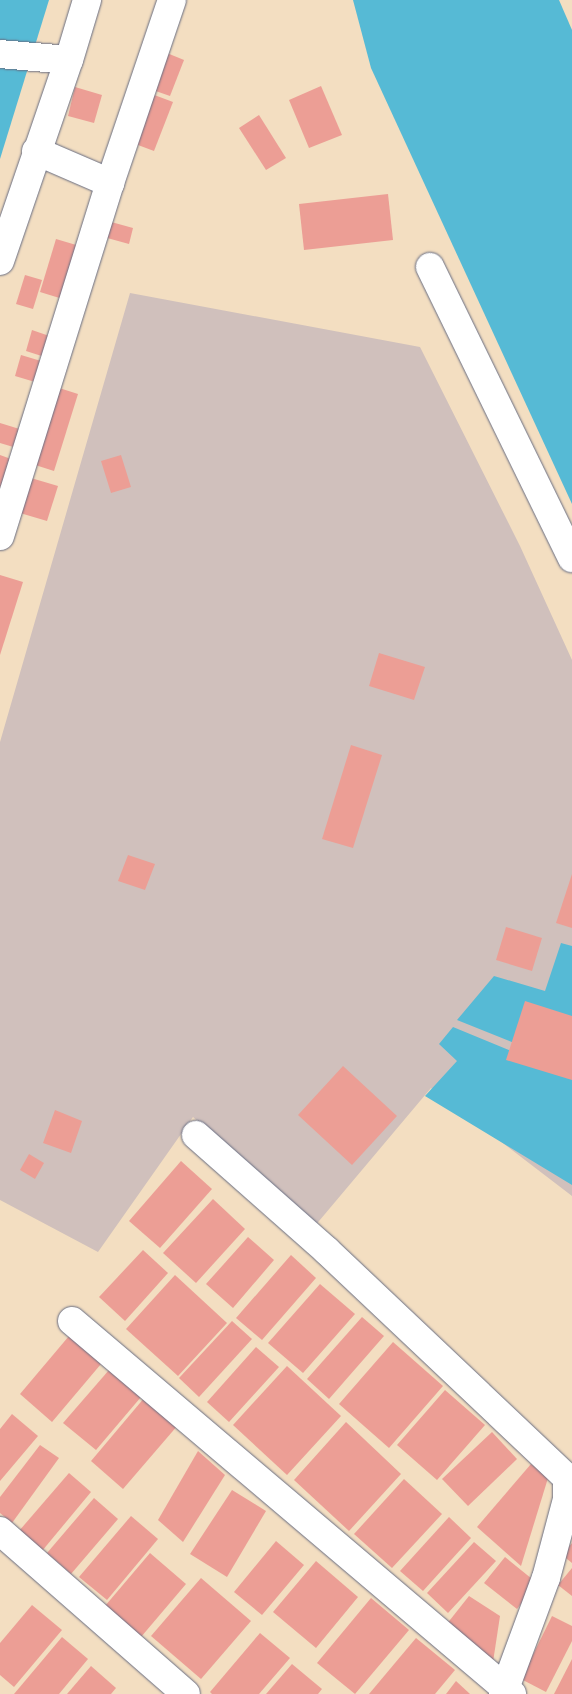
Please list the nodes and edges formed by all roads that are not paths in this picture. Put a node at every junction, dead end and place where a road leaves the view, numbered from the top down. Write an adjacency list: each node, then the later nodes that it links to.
1 (86, 0): 4 (street)
2 (172, 0): 6 (street)
3 (0, 54): 4 (street)
4 (59, 61): 5 (street)
5 (36, 151): 6 (street); 7 (street)
6 (110, 183): 9 (street)
7 (0, 261)
8 (430, 266): 10 (street)
9 (0, 536)
10 (572, 558)
11 (196, 1134): 13 (street)
12 (72, 1321): 15 (street)
13 (570, 1479): 15 (street)
14 (0, 1530): 16 (street)
15 (507, 1692)
16 (186, 1694)

